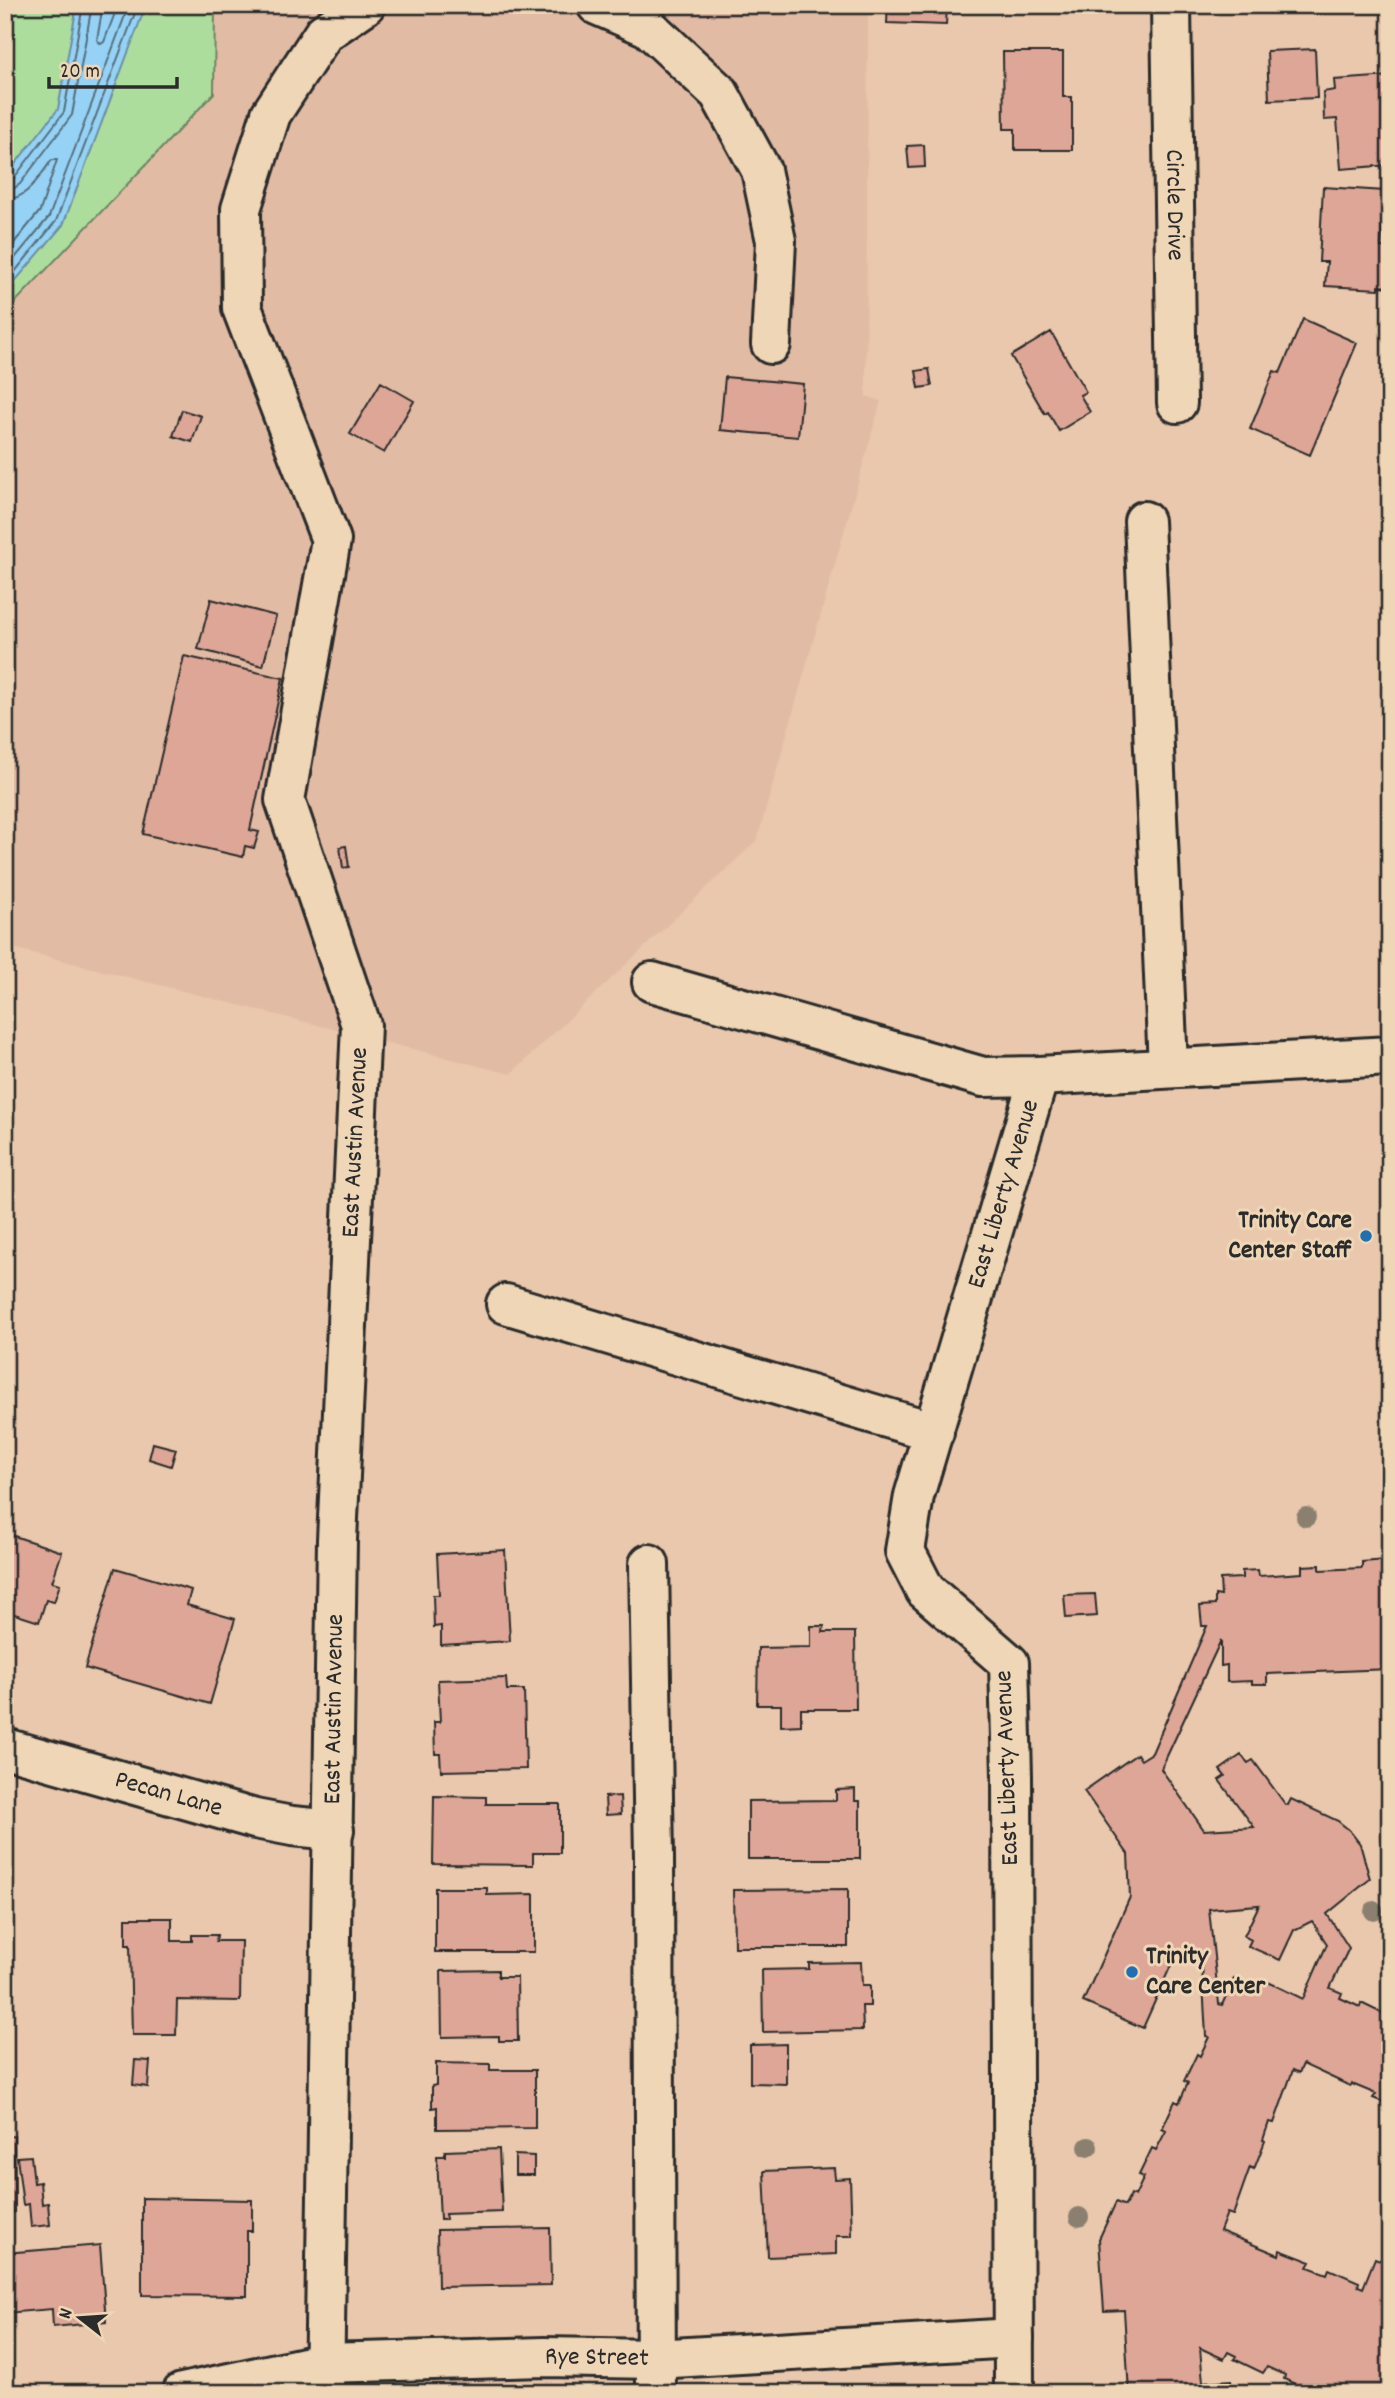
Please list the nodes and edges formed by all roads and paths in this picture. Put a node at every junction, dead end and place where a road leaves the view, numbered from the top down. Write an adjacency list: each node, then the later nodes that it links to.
1 (365, 5): 15 (street, East Austin Avenue)
2 (597, 5): 4 (street)
3 (1171, 5): 5 (street, Circle Drive)
4 (771, 344)
5 (1177, 404)
6 (1144, 521): 9 (street)
7 (652, 982): 10 (street)
8 (1390, 1056): 9 (street)
9 (1168, 1067): 10 (street)
10 (1039, 1076): 12 (street, East Liberty Avenue)
11 (506, 1304): 12 (street)
12 (933, 1432): 16 (street, East Liberty Avenue)
13 (649, 1564): 17 (street)
14 (5, 1748): 15 (street, Pecan Lane)
15 (334, 1830): 18 (street, East Austin Avenue)
16 (1014, 2338): 17 (street, Rye Street); 20 (street, East Liberty Avenue)
17 (655, 2376): 18 (street, Rye Street)
18 (323, 2378): 19 (street, Rye Street)
19 (183, 2393)
20 (1014, 2393)

